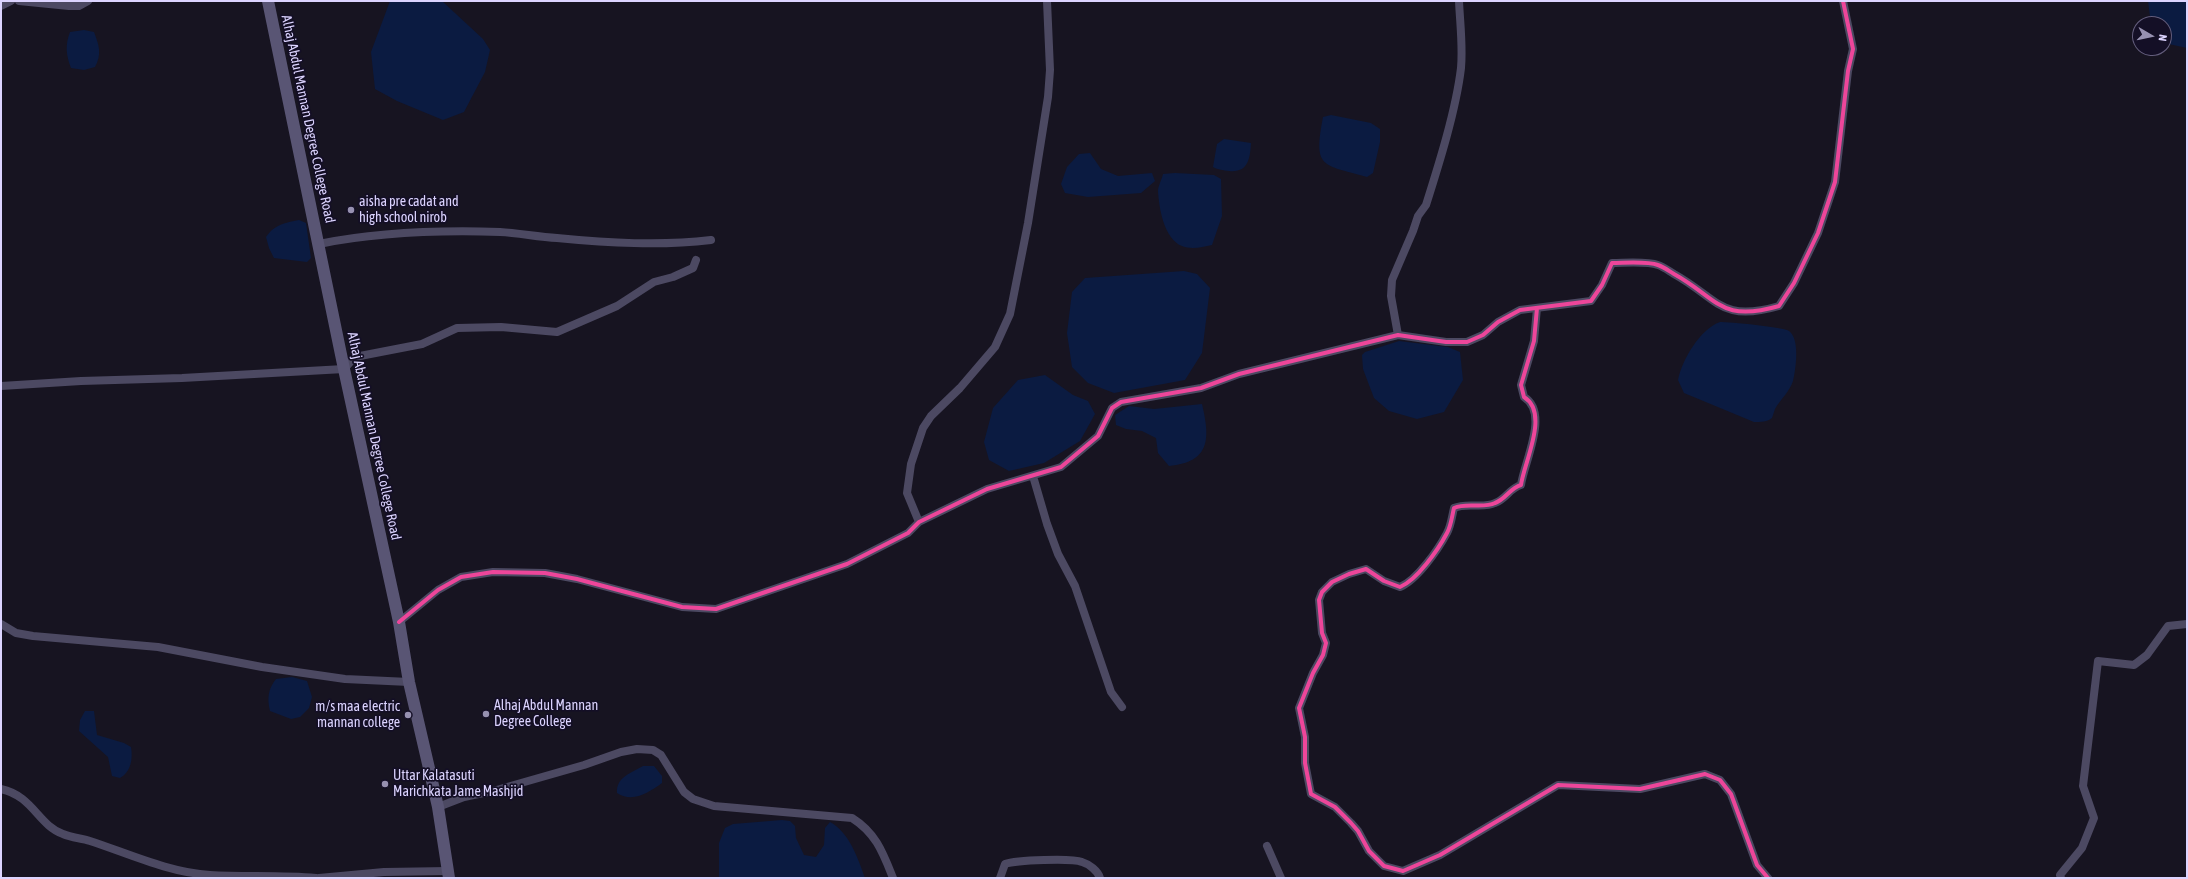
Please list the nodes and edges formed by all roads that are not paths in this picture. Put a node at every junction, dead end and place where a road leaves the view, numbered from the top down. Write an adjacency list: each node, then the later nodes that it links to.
1 (11, 1): 8 (street)
2 (19, 1): 3 (street)
3 (88, 1)
4 (268, 1): 10 (street, Alhaj Abdul Mannan Degree College Road)
5 (1047, 1): 17 (street)
6 (1460, 1): 13 (street)
7 (1843, 1): 12 (street)
8 (1, 6)
9 (711, 240): 10 (street)
10 (319, 244): 14 (street, Alhaj Abdul Mannan Degree College Road)
11 (696, 260): 14 (street)
12 (1537, 308): 13 (street); 34 (street)
13 (1398, 335): 16 (street)
14 (344, 368): 15 (street); 18 (street, Alhaj Abdul Mannan Degree College Road)
15 (1, 386)
16 (1033, 476): 17 (street); 22 (street)
17 (919, 522): 18 (street)
18 (399, 622): 21 (street, Alhaj Abdul Mannan Degree College Road)
19 (1, 624): 21 (street)
20 (2187, 624): 35 (street)
21 (409, 682): 24 (street, Alhaj Abdul Mannan Degree College Road)
22 (1122, 707)
23 (1, 789): 27 (street)
24 (438, 808): 26 (street, Alhaj Abdul Mannan Degree College Road); 30 (street)
25 (1267, 846): 33 (street)
26 (449, 875): 29 (street)
27 (208, 877): 28 (street)
28 (316, 878)
29 (319, 878)
30 (893, 878)
31 (1000, 878): 32 (street)
32 (1100, 878)
33 (1281, 878)
34 (1768, 878)
35 (2061, 878)

